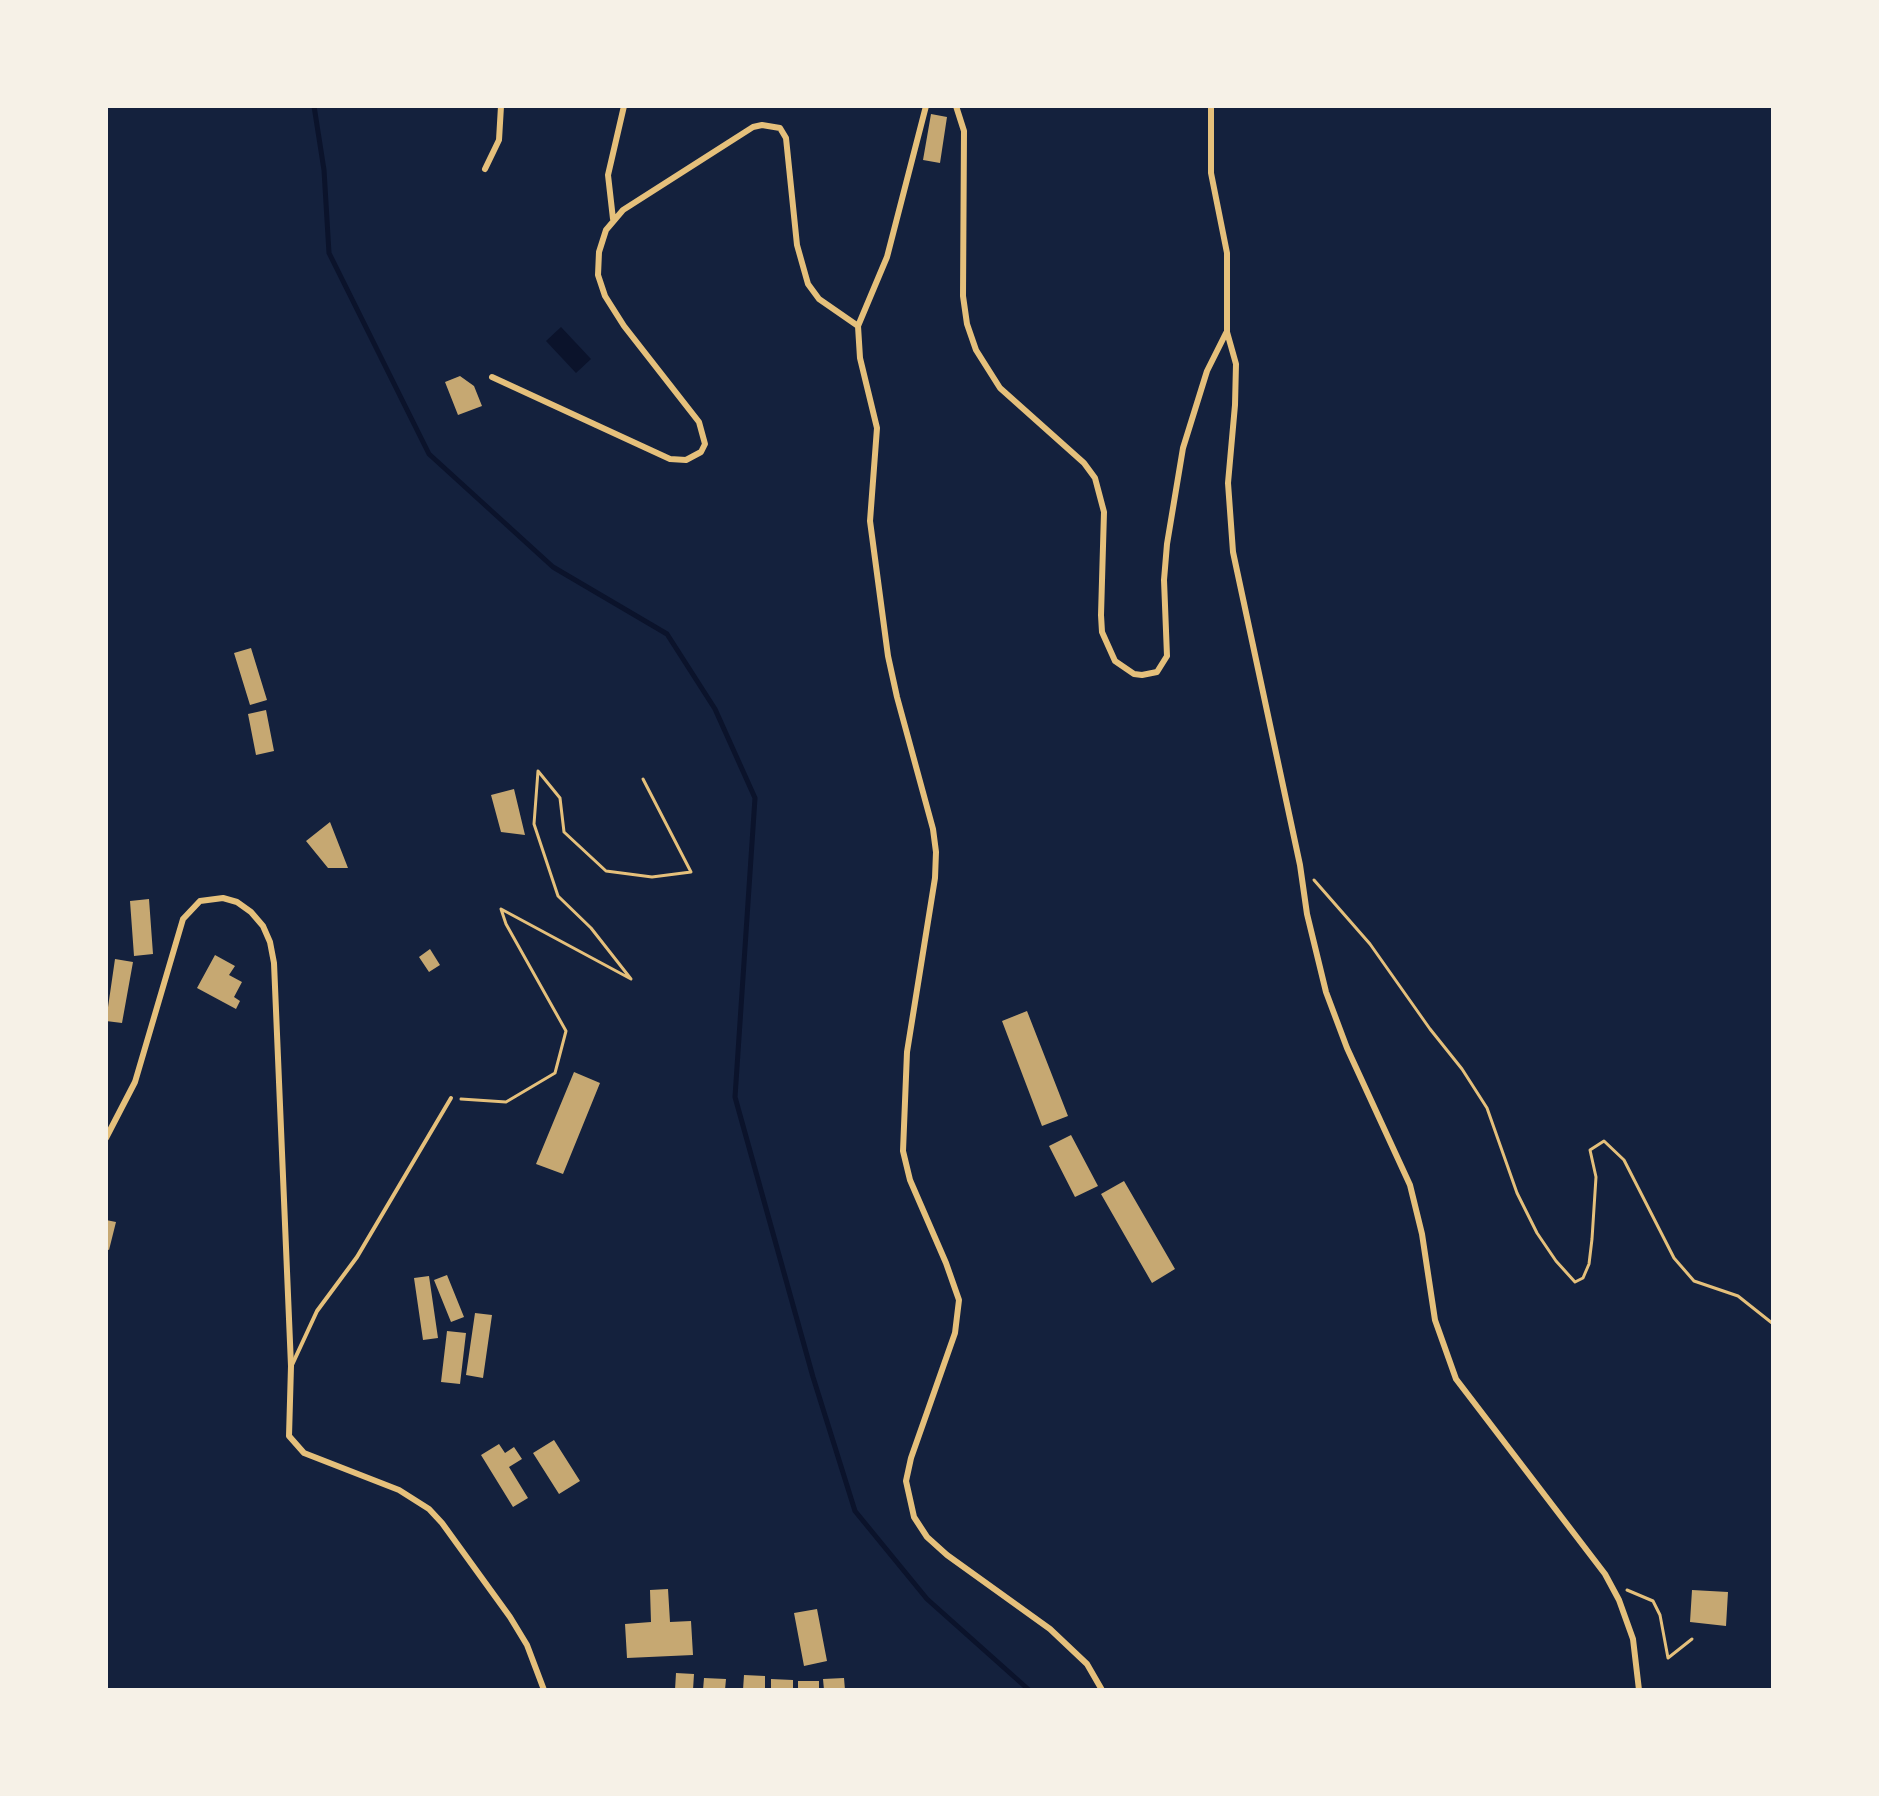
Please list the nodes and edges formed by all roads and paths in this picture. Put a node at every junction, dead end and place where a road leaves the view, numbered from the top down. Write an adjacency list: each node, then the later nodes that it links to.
1 (501, 106): 6 (street)
2 (624, 106): 7 (street)
3 (926, 106): 8 (street)
4 (956, 106): 9 (street)
5 (1211, 106): 9 (street)
6 (485, 169)
7 (613, 219): 8 (street); 10 (street)
8 (858, 326): 20 (street)
9 (1227, 332): 12 (street)
10 (492, 377)
11 (643, 780): 13 (path)
12 (1300, 866): 15 (path); 17 (street)
13 (451, 1098): 16 (lane)
14 (106, 1138): 16 (street)
15 (1773, 1323)
16 (291, 1366): 19 (street)
17 (1613, 1589): 18 (path); 21 (street)
18 (1692, 1639)
19 (544, 1689)
20 (1101, 1689)
21 (1639, 1689)

